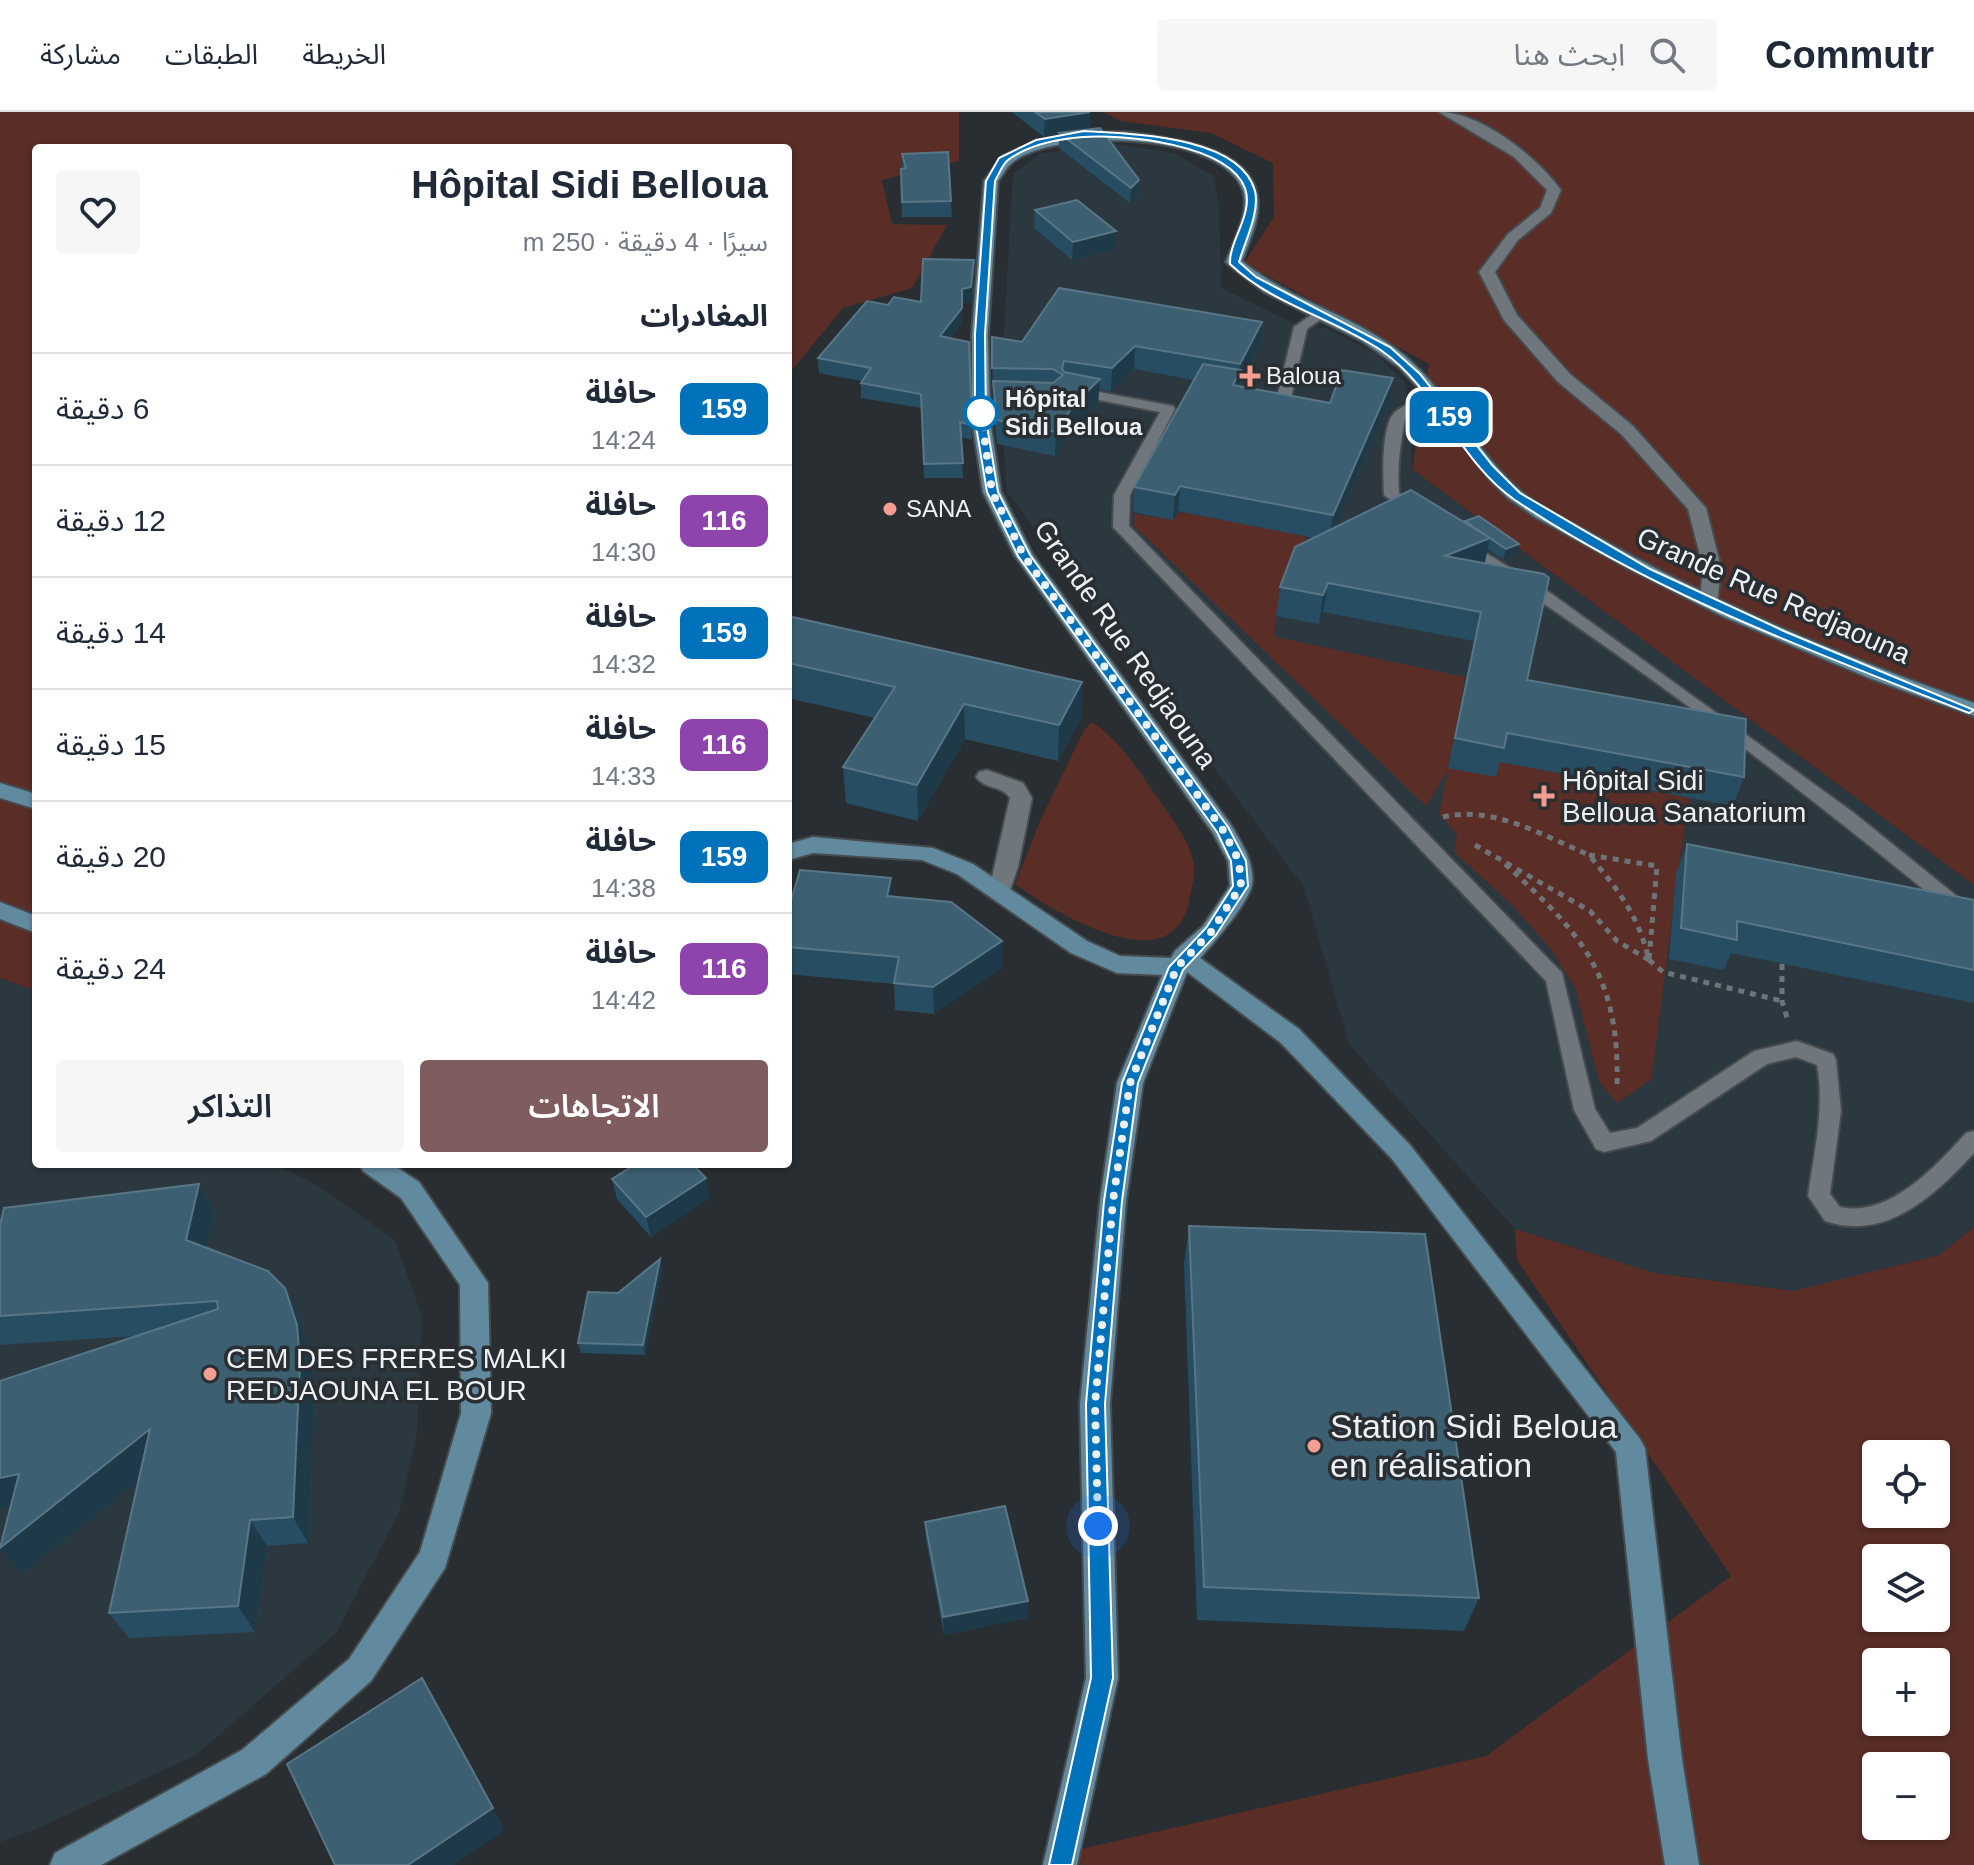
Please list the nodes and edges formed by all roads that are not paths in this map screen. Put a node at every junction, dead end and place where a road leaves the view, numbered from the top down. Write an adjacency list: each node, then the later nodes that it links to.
1 (1446, 112): 8 (street)
2 (1319, 316): 4 (street, Grande Rue Redjaouna); 5 (lane); 18 (street, Grande Rue Redjaouna)
3 (1069, 390): 19 (lane)
4 (1438, 402): 6 (lane); 8 (street, Grande Rue Redjaouna)
5 (1282, 406)
6 (1426, 519)
7 (1452, 536): 16 (lane)
8 (1710, 602): 9 (street, Grande Rue Redjaouna)
9 (1974, 710)
10 (987, 777): 14 (street)
11 (0, 790): 12 (street)
12 (32, 801)
13 (792, 851): 14 (street)
14 (1000, 890): 18 (street)
15 (0, 910): 17 (street)
16 (1974, 920)
17 (32, 923)
18 (1180, 962): 22 (street, Grande Rue Redjaouna); 23 (street)
19 (1974, 1139)
20 (378, 1168): 21 (street)
21 (67, 1865)
22 (1060, 1865)
23 (1682, 1865)

